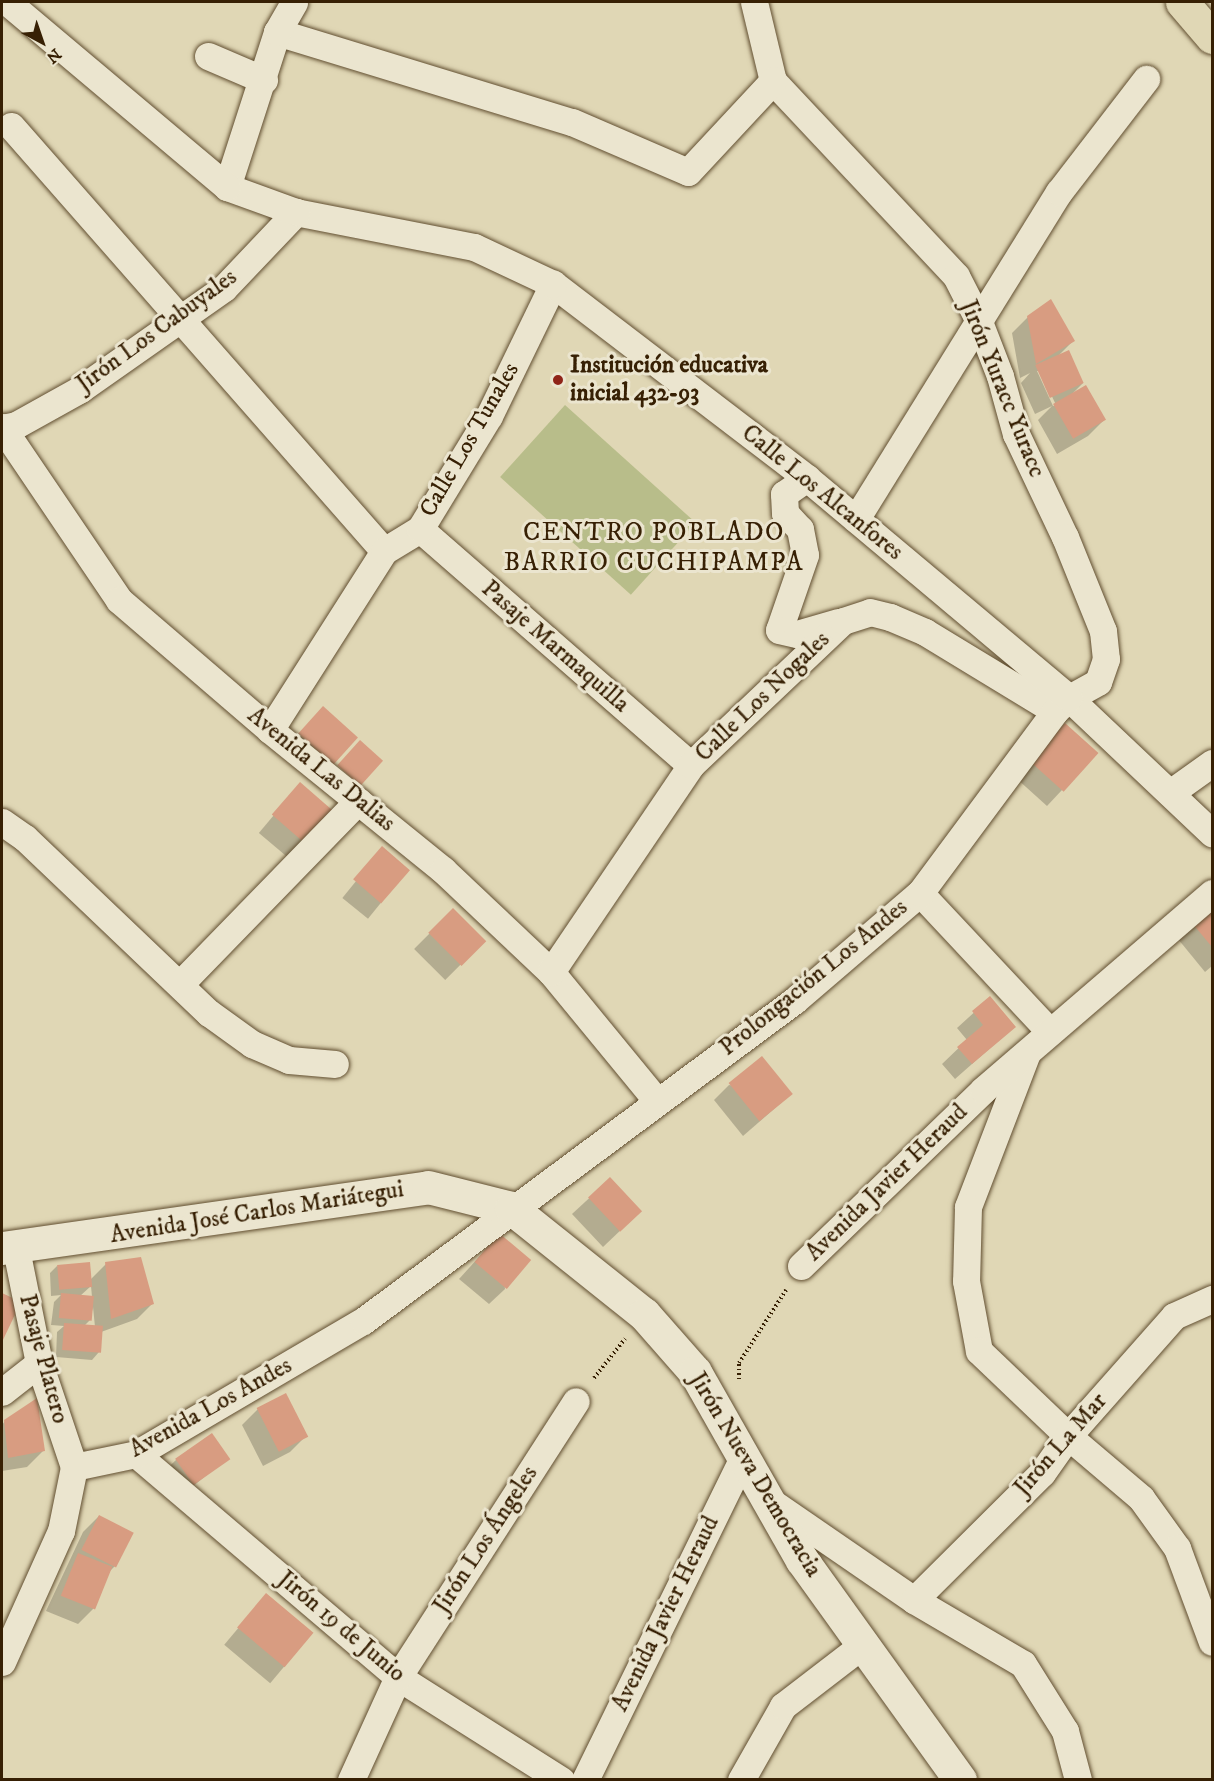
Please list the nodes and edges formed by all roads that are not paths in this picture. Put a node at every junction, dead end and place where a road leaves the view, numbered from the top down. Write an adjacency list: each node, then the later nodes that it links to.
1 (7, 2): 12 (street)
2 (294, 2): 5 (street)
3 (754, 2): 10 (street, Jirón Yuracc Yuracc)
4 (1182, 2): 6 (highway)
5 (277, 32): 8 (street); 10 (street)
6 (1212, 37)
7 (207, 56): 8 (street)
8 (264, 80): 12 (street)
9 (1146, 80): 16 (street)
10 (773, 81): 16 (street, Jirón Yuracc Yuracc)
11 (11, 126): 15 (street)
12 (227, 187): 13 (street, Calle Los Alcanfores)
13 (296, 212): 14 (street, Calle Los Alcanfores); 15 (street, Jirón Los Cabuyales)
14 (553, 284): 18 (street, Calle Los Alcanfores); 20 (street, Calle Los Tunales)
15 (182, 317): 17 (street, Jirón Los Cabuyales); 21 (street)
16 (978, 319): 19 (street); 23 (street, Jirón Yuracc Yuracc)
17 (2, 427): 24 (street, Avenida Las Dalias)
18 (807, 478): 19 (street, Calle Los Alcanfores); 22 (street)
19 (856, 519): 23 (street, Calle Los Alcanfores)
20 (420, 529): 21 (street, Calle Los Tunales); 26 (street, Pasaje Marmaquilla)
21 (384, 551): 24 (street, Calle Los Tunales)
22 (843, 621): 23 (street, Calle Los Nogales); 26 (street, Calle Los Nogales)
23 (1062, 704): 27 (street); 31 (street, Prolongación Los Andes)
24 (270, 730): 28 (street, Avenida Las Dalias)
25 (1212, 763): 27 (street)
26 (691, 765): 33 (street, Calle Los Nogales)
27 (1170, 793): 30 (street)
28 (358, 801): 33 (street, Avenida Las Dalias); 34 (street)
29 (2, 822): 34 (street)
30 (1212, 833)
31 (920, 893): 35 (street); 38 (street, Prolongación Los Andes)
32 (1212, 893): 35 (street, Avenida Javier Heraud)
33 (551, 972): 38 (street, Avenida Las Dalias)
34 (181, 983): 37 (street)
35 (1050, 1032): 36 (street, Avenida Javier Heraud)
36 (1027, 1053): 41 (street, Avenida Javier Heraud); 46 (street)
37 (335, 1064)
38 (656, 1100): 39 (street, Prolongación Los Andes)
39 (511, 1209): 40 (street, Avenida José Carlos Mariátegui); 47 (street, Avenida Los Andes); 48 (street, Jirón Nueva Democracia)
40 (9, 1249): 43 (street, Pasaje Platero)
41 (801, 1266)
42 (1212, 1299): 46 (street, Jirón La Mar)
43 (39, 1363): 44 (street); 49 (street, Pasaje Platero)
44 (2, 1392)
45 (576, 1401): 55 (street, Jirón Los Ángeles)
46 (1068, 1437): 51 (street, Jirón La Mar); 52 (street)
47 (136, 1454): 49 (street, Avenida Los Andes); 55 (street, Jirón 19 de Junio)
48 (742, 1460): 50 (street, Jirón Nueva Democracia); 58 (street, Avenida Javier Heraud)
49 (74, 1467): 54 (street)
50 (764, 1498): 51 (street); 53 (street, Jirón Nueva Democracia)
51 (914, 1599): 61 (street)
52 (1212, 1642)
53 (865, 1644): 59 (street); 60 (street, Jirón Nueva Democracia)
54 (2, 1662)
55 (398, 1677): 56 (street, Jirón Los Ángeles); 57 (street, Jirón 19 de Junio)
56 (351, 1779)
57 (561, 1779)
58 (585, 1779)
59 (741, 1779)
60 (960, 1779)
61 (1078, 1779)

